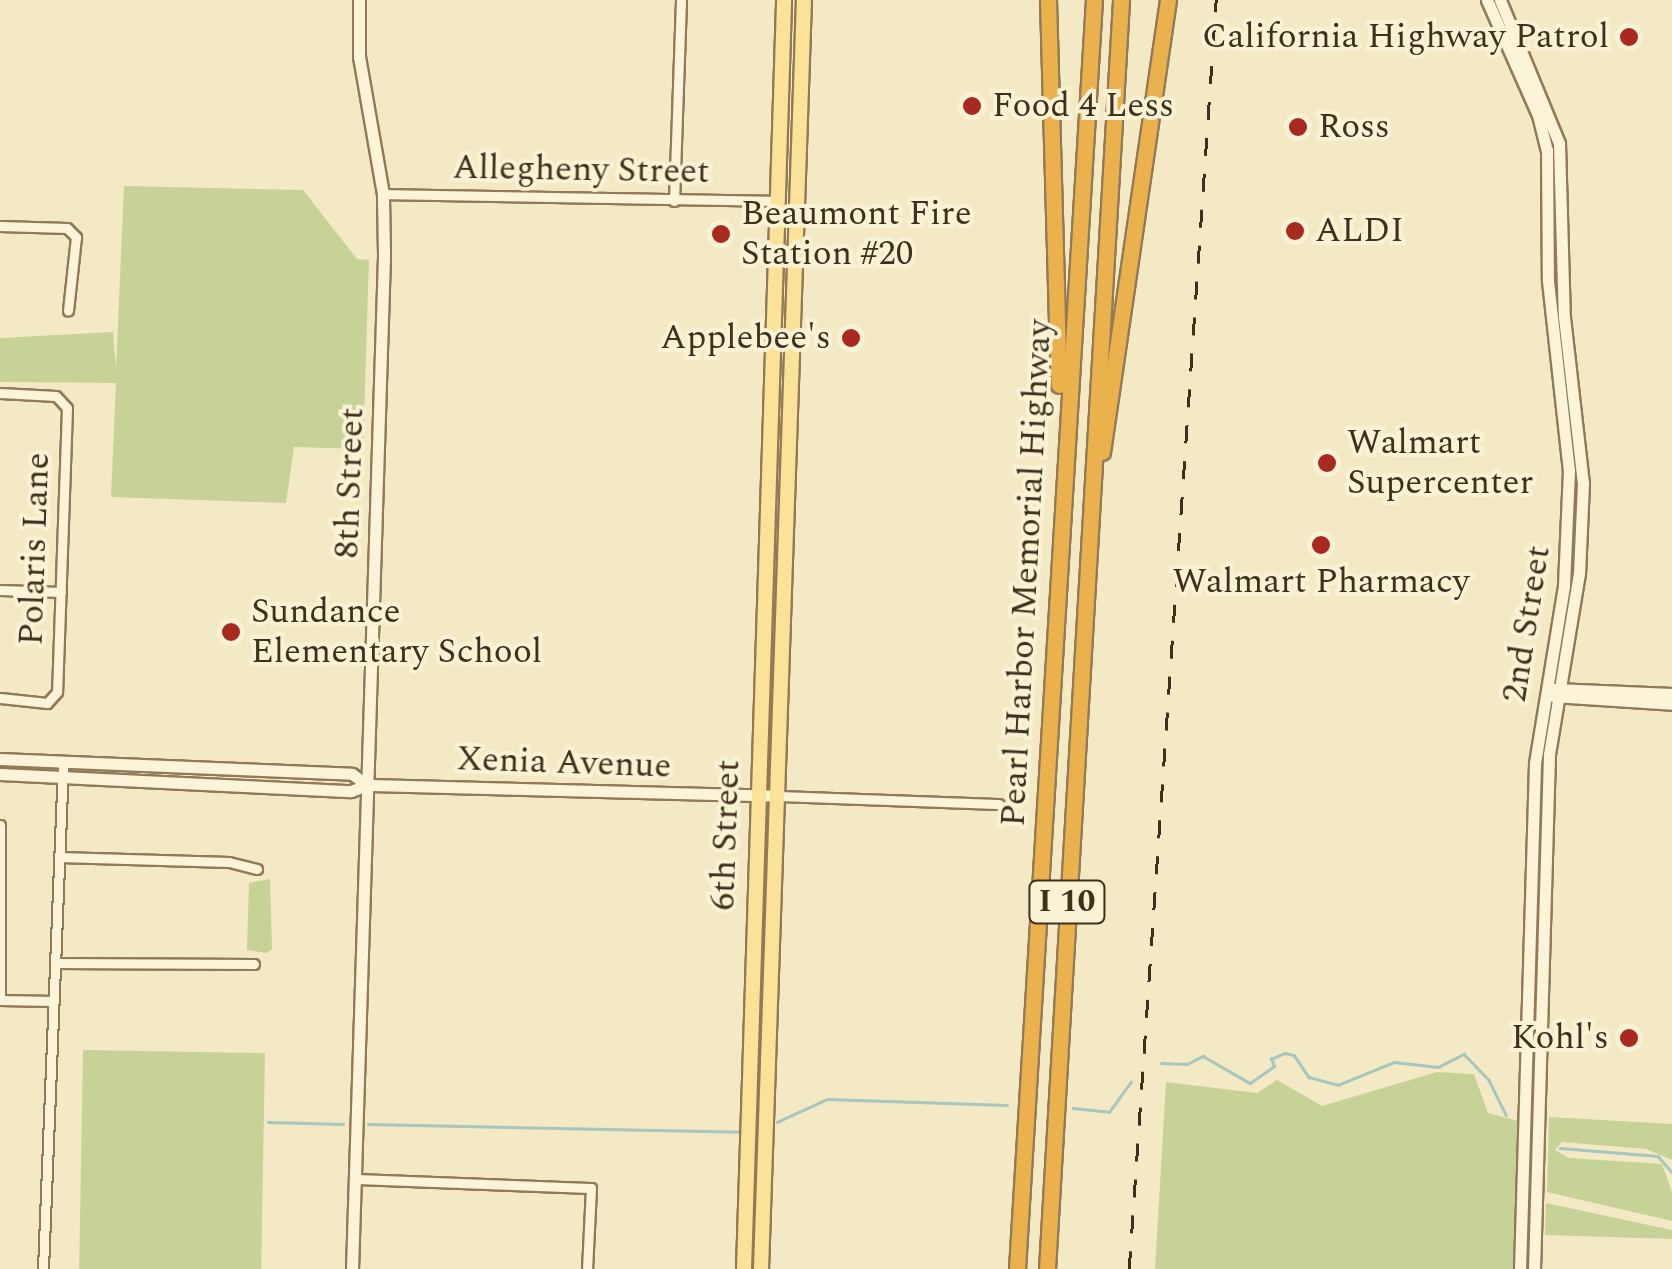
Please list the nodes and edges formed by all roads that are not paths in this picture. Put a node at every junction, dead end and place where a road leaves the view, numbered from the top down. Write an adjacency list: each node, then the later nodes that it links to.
1 (358, 0): 13 (street, 8th Street)
2 (682, 0): 14 (street)
3 (784, 0): 11 (main road)
4 (804, 0): 12 (main road, 6th Street)
5 (1048, 0): 25 (highway)
6 (1094, 0): 25 (highway, Pearl Harbor Memorial Highway / I 10)
7 (1121, 0): 24 (highway, Pearl Harbor Memorial Highway / I 10)
8 (1168, 0): 24 (highway)
9 (1487, 0): 16 (street, 2nd Street)
10 (1500, 0): 18 (street, 2nd Street)
11 (783, 36): 12 (main road); 15 (main road, 6th Street)
12 (801, 88): 38 (main road, 6th Street)
13 (384, 194): 14 (street, Allegheny Street); 36 (street, 8th Street)
14 (674, 200): 15 (street, Allegheny Street)
15 (778, 201): 37 (main road, 6th Street)
16 (1548, 218): 18 (street); 20 (street, 2nd Street)
17 (0, 226): 19 (street)
18 (1561, 282): 22 (street, 2nd Street)
19 (68, 312)
20 (1553, 337): 22 (street); 23 (street, 2nd Street)
21 (0, 393): 28 (street, Polaris Lane)
22 (1578, 408): 26 (street, 2nd Street)
23 (1570, 470): 26 (street); 29 (street, 2nd Street)
24 (1088, 535): 58 (highway, Pearl Harbor Memorial Highway / I 10)
25 (1058, 539): 57 (highway, Pearl Harbor Memorial Highway / I 10)
26 (1582, 546): 29 (street, 2nd Street)
27 (0, 590): 28 (street)
28 (62, 592): 31 (street, Polaris Lane)
29 (1553, 692): 30 (street); 32 (street); 51 (street, 2nd Street); 59 (street, 2nd Street)
30 (1672, 694)
31 (0, 698)
32 (1672, 704)
33 (0, 760): 34 (street, Xenia Avenue)
34 (62, 772): 35 (street, Xenia Avenue); 36 (street, Xenia Avenue); 41 (street)
35 (0, 774)
36 (367, 786): 37 (street, Xenia Avenue); 48 (street, 8th Street)
37 (757, 796): 38 (street, Xenia Avenue); 49 (main road, 6th Street)
38 (777, 796): 39 (street, Xenia Avenue); 50 (main road, 6th Street)
39 (999, 804)
40 (0, 825): 43 (street)
41 (59, 856): 42 (street); 44 (street)
42 (258, 869)
43 (2, 909): 46 (street)
44 (55, 962): 45 (street); 47 (street)
45 (254, 964)
46 (0, 998): 47 (street)
47 (53, 1000): 52 (street)
48 (355, 1180): 53 (street, 8th Street); 54 (street)
49 (746, 1194): 50 (main road); 55 (main road, 6th Street)
50 (763, 1195): 56 (main road, 6th Street)
51 (1534, 1263)
52 (44, 1269)
53 (352, 1269)
54 (587, 1269)
55 (744, 1269)
56 (761, 1269)
57 (1017, 1269)
58 (1046, 1269)
59 (1520, 1269)

